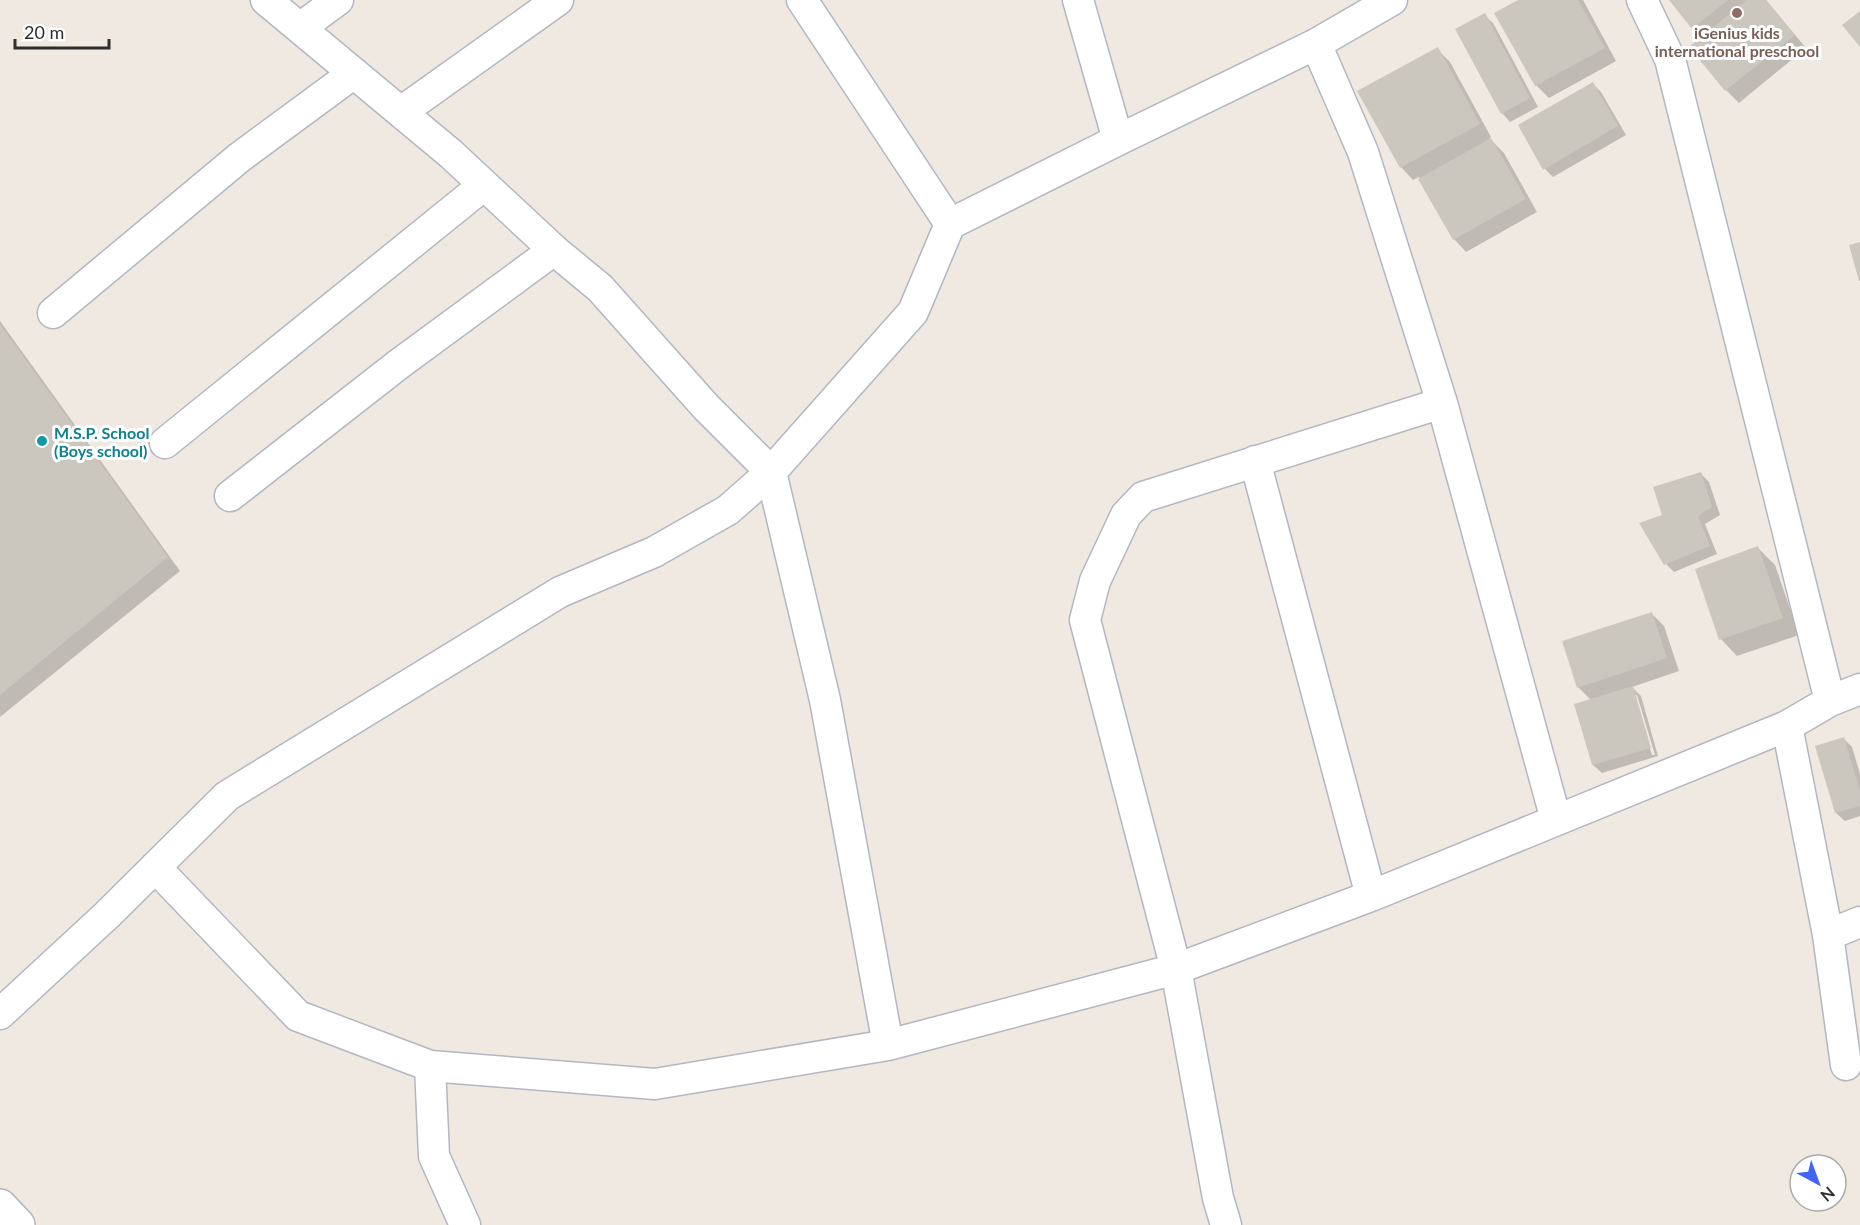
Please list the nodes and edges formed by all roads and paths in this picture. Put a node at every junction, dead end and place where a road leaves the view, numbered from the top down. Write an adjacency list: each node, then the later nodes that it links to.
1 (266, 0): 8 (street)
2 (338, 0): 8 (street)
3 (558, 0): 11 (street)
4 (802, 0): 14 (street)
5 (1078, 0): 12 (street)
6 (1392, 0): 9 (street)
7 (1642, 0): 23 (street)
8 (300, 28): 10 (street)
9 (1316, 44): 12 (street); 17 (street)
10 (354, 73): 11 (street); 16 (street)
11 (401, 112): 13 (street)
12 (1118, 140): 14 (street)
13 (484, 185): 15 (street); 18 (street)
14 (950, 224): 20 (street)
15 (554, 250): 20 (street); 21 (street)
16 (53, 313)
17 (1442, 403): 19 (street); 25 (street)
18 (165, 444)
19 (1255, 460): 27 (street); 30 (street)
20 (771, 472): 26 (street); 32 (street)
21 (230, 496)
22 (1860, 689): 23 (street)
23 (1830, 701): 24 (street)
24 (1787, 726): 25 (street); 29 (street)
25 (1556, 820): 27 (street)
26 (155, 867): 31 (street); 34 (street)
27 (1371, 896): 30 (street)
28 (1860, 922): 29 (street)
29 (1828, 935): 33 (street)
30 (1176, 969): 32 (street); 38 (street)
31 (0, 1014)
32 (888, 1045): 34 (street)
33 (1846, 1065)
34 (430, 1066): 37 (street)
35 (0, 1206): 36 (street)
36 (18, 1225)
37 (465, 1225)
38 (1226, 1225)

